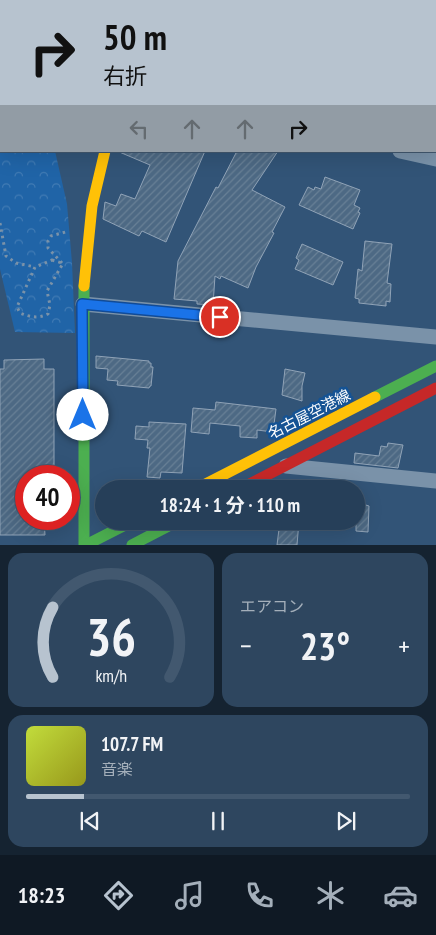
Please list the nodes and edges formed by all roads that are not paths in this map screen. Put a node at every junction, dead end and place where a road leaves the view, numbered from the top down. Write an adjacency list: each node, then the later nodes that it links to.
1 (105, 152): 4 (main road)
2 (404, 152): 3 (street)
3 (436, 159)
4 (82, 304): 5 (street); 14 (main road)
5 (436, 338)
6 (436, 366): 9 (main road, 名古屋空港線)
7 (436, 388): 8 (main road)
8 (285, 466): 10 (main road); 11 (street)
9 (214, 480)
10 (258, 480)
11 (436, 481)
12 (115, 530): 14 (main road)
13 (161, 530): 15 (main road)
14 (85, 545)
15 (132, 545)

